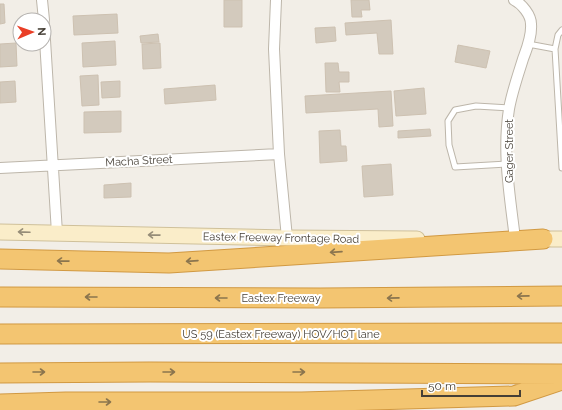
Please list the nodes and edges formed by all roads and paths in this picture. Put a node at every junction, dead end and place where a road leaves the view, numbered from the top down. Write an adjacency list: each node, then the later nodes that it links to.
1 (42, 0): 4 (street)
2 (276, 0): 10 (street)
3 (521, 2): 6 (street, Gager Street)
4 (43, 12)
5 (562, 30): 7 (lane)
6 (528, 44): 7 (lane); 9 (street, Gager Street)
7 (555, 49): 14 (lane)
8 (46, 52): 12 (street)
9 (510, 108): 11 (street, Gager Street); 11 (lane)
10 (279, 154): 12 (street, Macha Street); 17 (street)
11 (507, 164): 20 (street, Gager Street)
12 (53, 165): 13 (street, Macha Street); 16 (street)
13 (0, 168)
14 (562, 168)
15 (0, 232): 16 (main road, Eastex Freeway Frontage Road, one-way to 15)
16 (57, 233): 17 (main road, Eastex Freeway Frontage Road, one-way to 16)
17 (287, 238): 20 (main road, Eastex Freeway Frontage Road)
18 (543, 239): 19 (main road, Eastex Freeway Frontage Road); 20 (main road, Eastex Freeway Frontage Road); 21 (highway, one-way to 21)
19 (562, 239)
20 (515, 240)
21 (0, 259)
22 (562, 296): 23 (highway, Eastex Freeway, one-way to 23)
23 (0, 297)
24 (562, 333): 25 (highway, US 59 (Eastex Freeway) HOV/HOT lane)
25 (2, 334)
26 (0, 373): 27 (highway, one-way to 27)
27 (562, 374)
28 (562, 380): 29 (highway, one-way to 28)
29 (0, 404)

